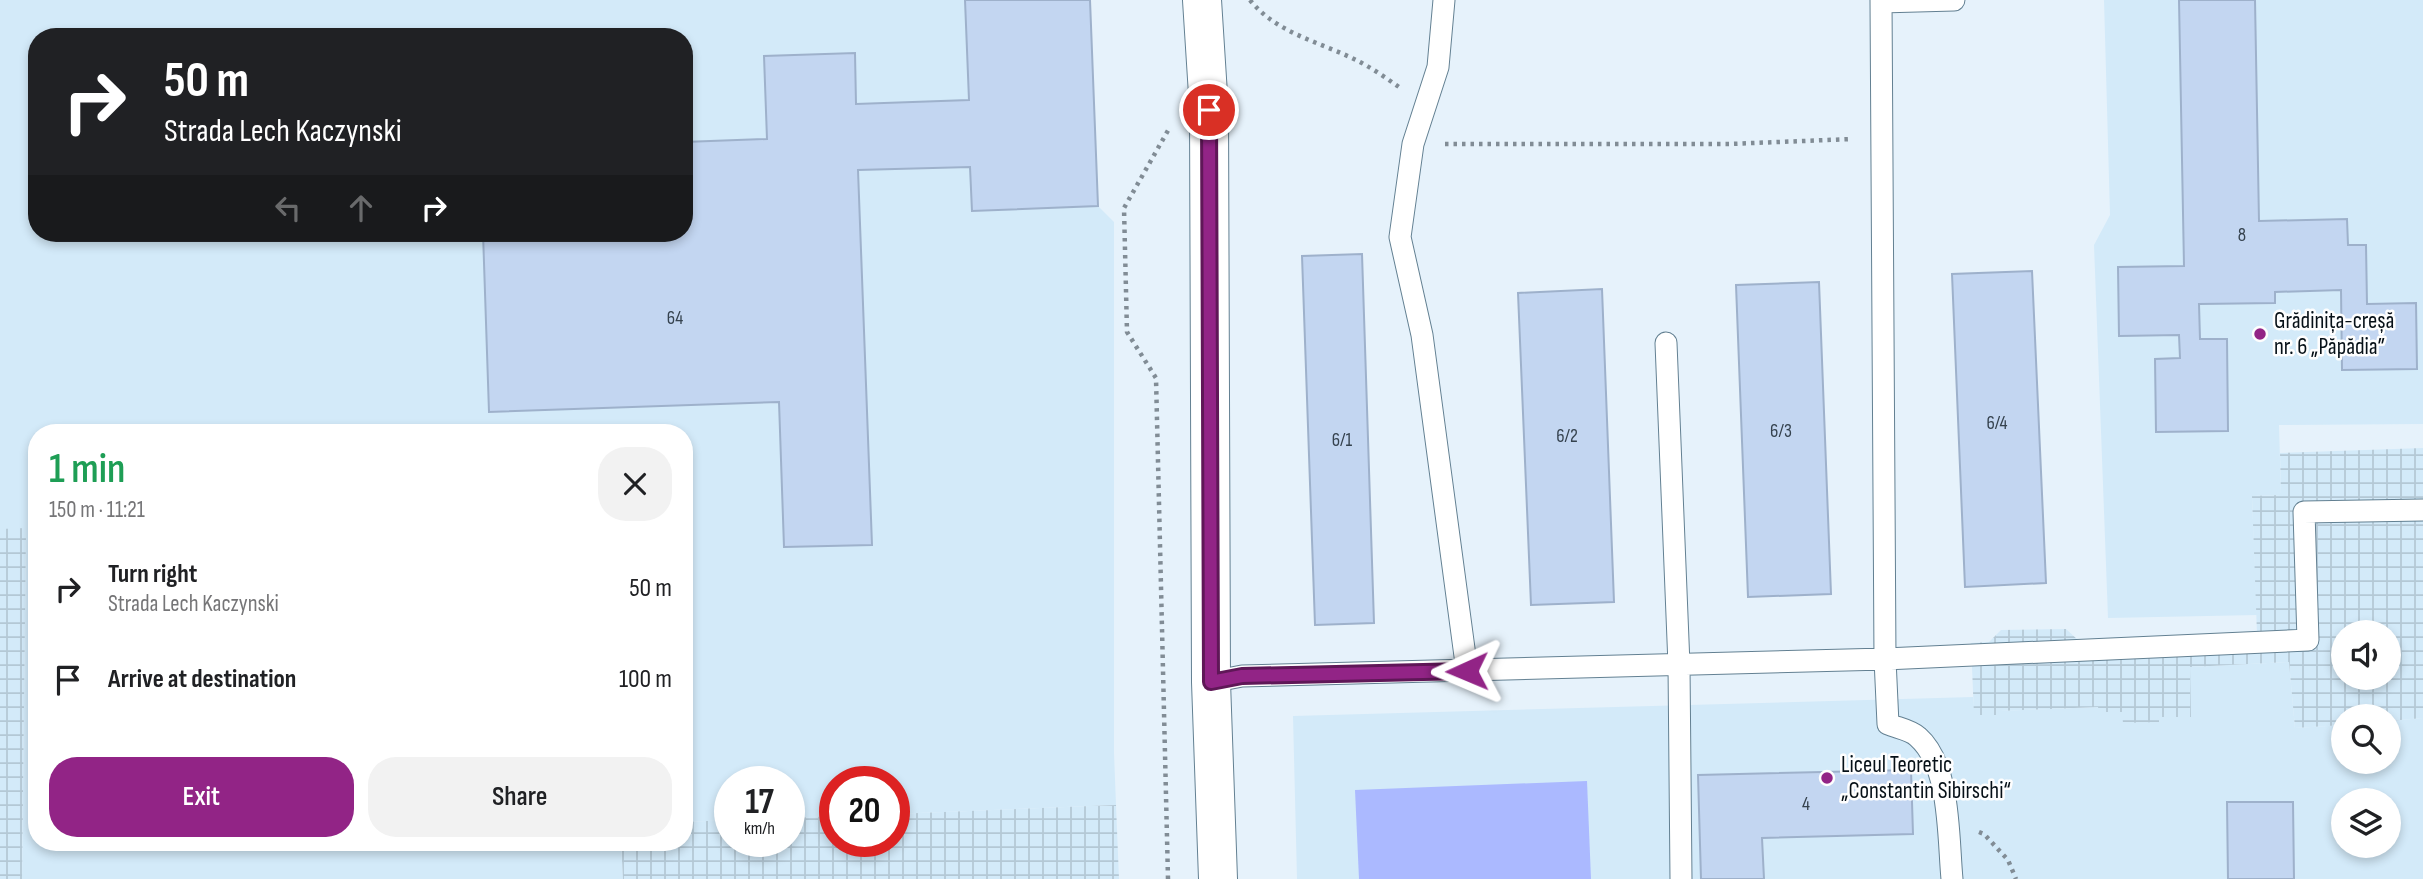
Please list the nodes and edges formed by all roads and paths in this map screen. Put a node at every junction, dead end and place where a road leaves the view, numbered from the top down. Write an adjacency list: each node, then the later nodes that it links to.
1 (1202, 0): 15 (street)
2 (1250, 0): 6 (path)
3 (1444, 0): 6 (lane)
4 (1954, 0): 5 (lane)
5 (1881, 1): 8 (lane)
6 (1426, 104): 9 (lane)
7 (1175, 117): 17 (path)
8 (1881, 138): 9 (path); 12 (lane)
9 (1413, 144): 14 (lane)
10 (1666, 343): 13 (lane)
11 (2423, 510): 12 (lane)
12 (1885, 659): 13 (lane); 16 (lane)
13 (1679, 665): 14 (lane); 19 (lane)
14 (1467, 671): 15 (lane)
15 (1211, 682): 18 (street)
16 (1947, 820): 20 (lane); 21 (path)
17 (1168, 879)
18 (1218, 879)
19 (1681, 879)
20 (1952, 879)
21 (2017, 879)

